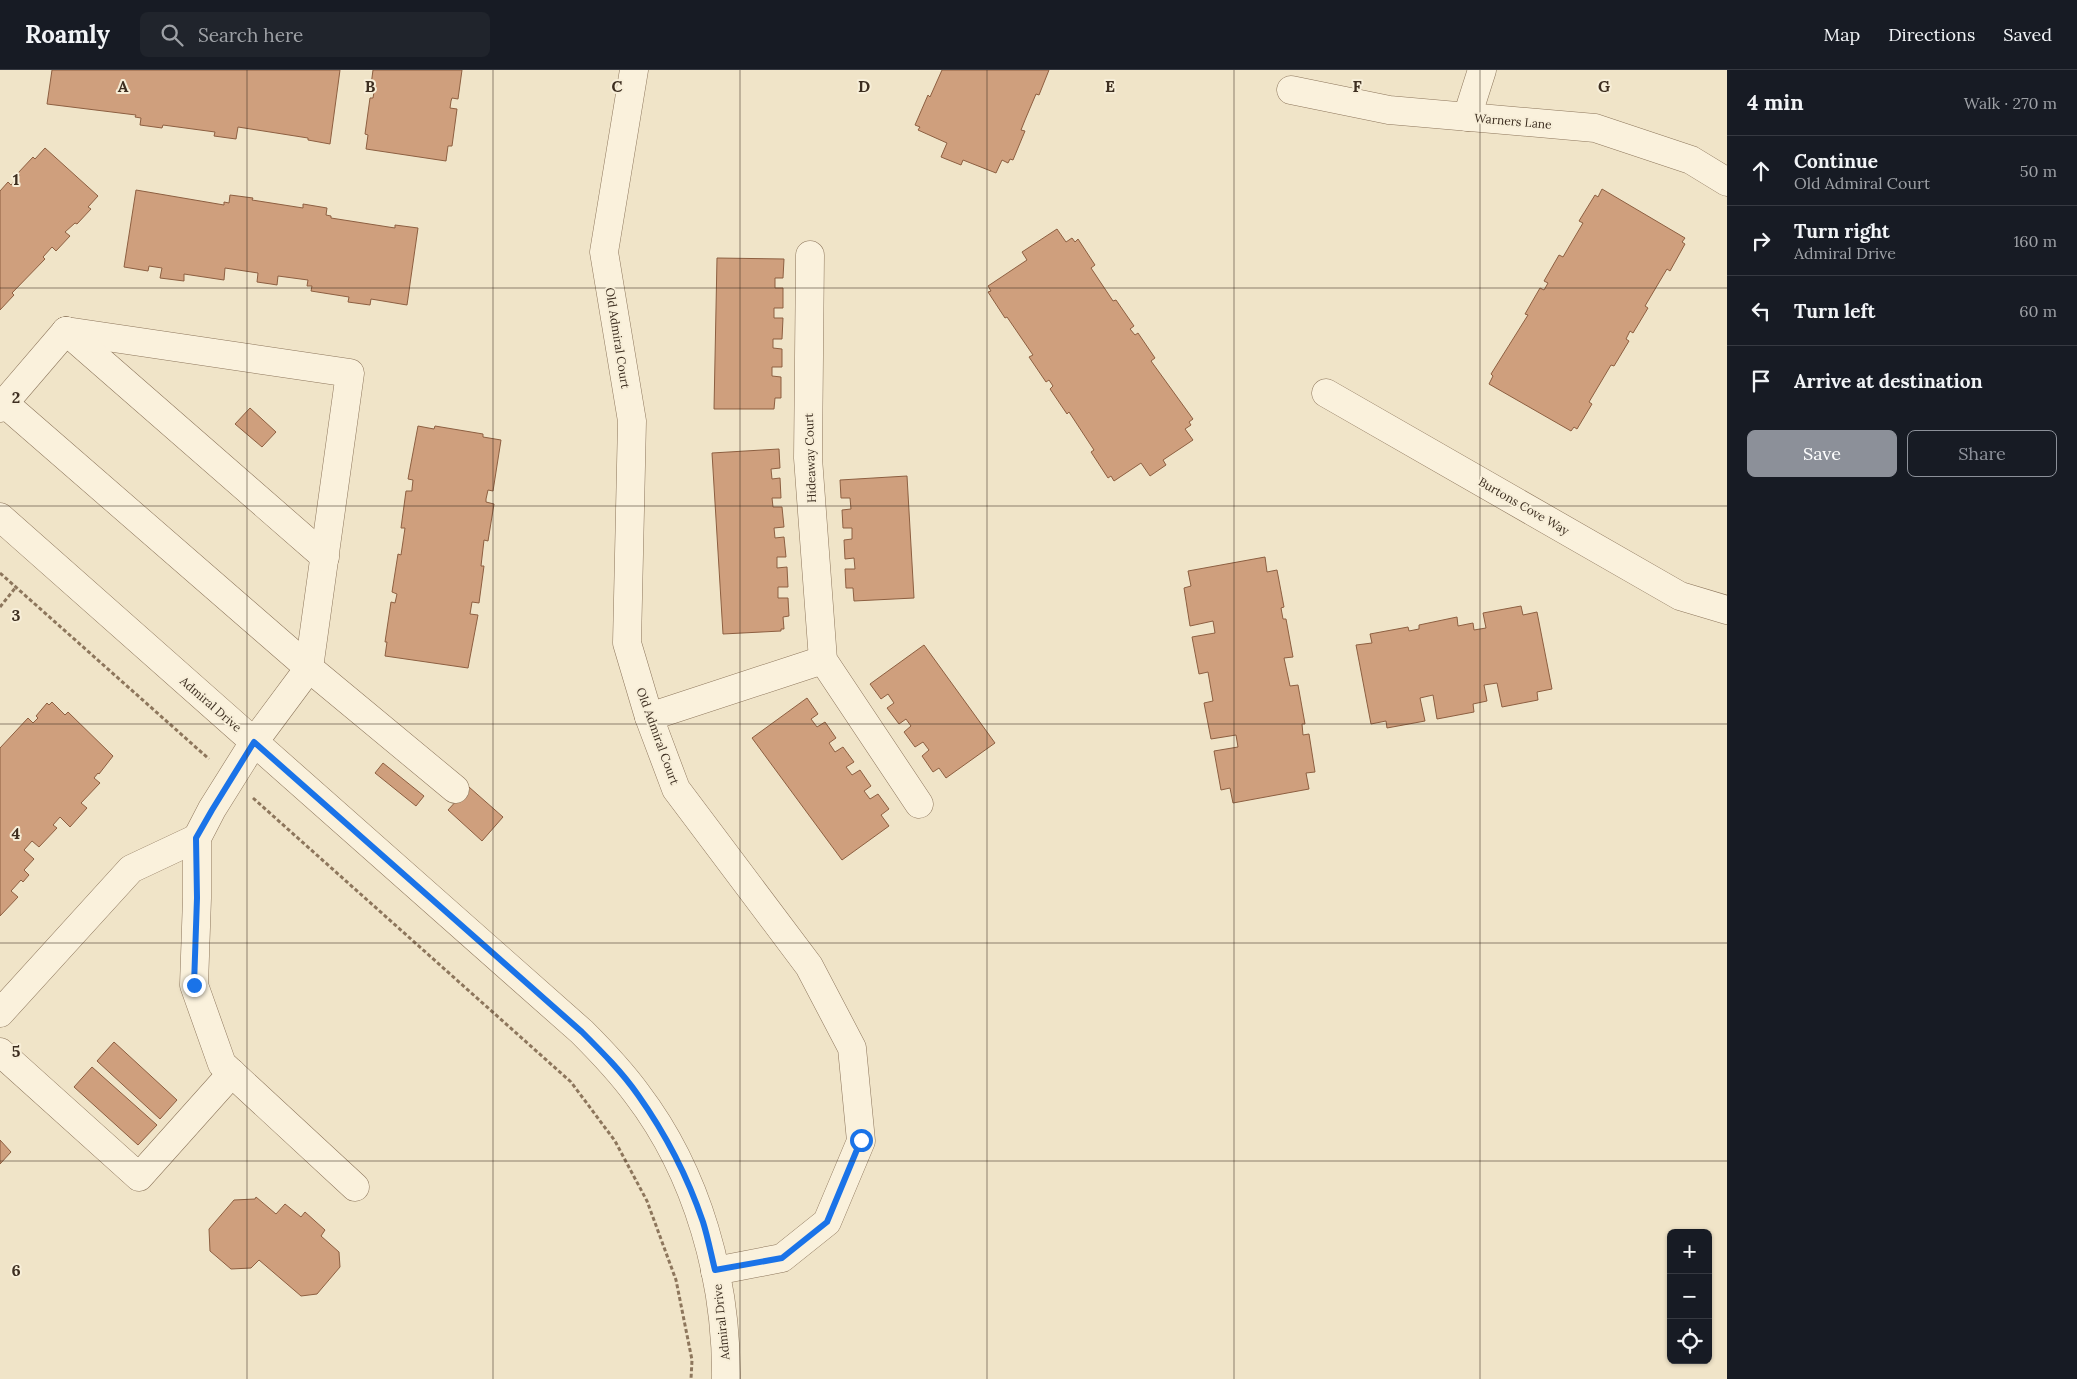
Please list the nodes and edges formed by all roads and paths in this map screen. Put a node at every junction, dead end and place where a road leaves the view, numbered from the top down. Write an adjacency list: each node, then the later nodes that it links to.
1 (634, 70): 18 (street, Old Admiral Court)
2 (1482, 70): 4 (street)
3 (1291, 90): 4 (street, Warners Lane)
4 (1467, 117): 5 (street, Warners Lane)
5 (1727, 182)
6 (810, 255): 16 (street, Hideaway Court)
7 (66, 331): 9 (street); 11 (street); 11 (street)
8 (1326, 393): 15 (street, Burtons Cove Way)
9 (2, 405): 17 (street)
10 (0, 517): 19 (street, Admiral Drive)
11 (325, 557): 17 (street)
12 (0, 573): 13 (path)
13 (16, 587): 14 (path); 20 (path)
14 (0, 607)
15 (1727, 610)
16 (823, 660): 18 (street); 22 (street, Hideaway Court)
17 (309, 668): 19 (street); 21 (street)
18 (649, 718): 28 (street, Old Admiral Court)
19 (254, 742): 20 (street); 28 (street, Admiral Drive)
20 (231, 778): 23 (street); 29 (path)
21 (455, 789)
22 (919, 804)
23 (196, 838): 24 (street); 26 (street)
24 (0, 1013)
25 (0, 1052): 26 (street)
26 (232, 1073): 27 (street)
27 (355, 1187)
28 (715, 1270): 30 (street, Admiral Drive)
29 (691, 1379)
30 (726, 1379)

